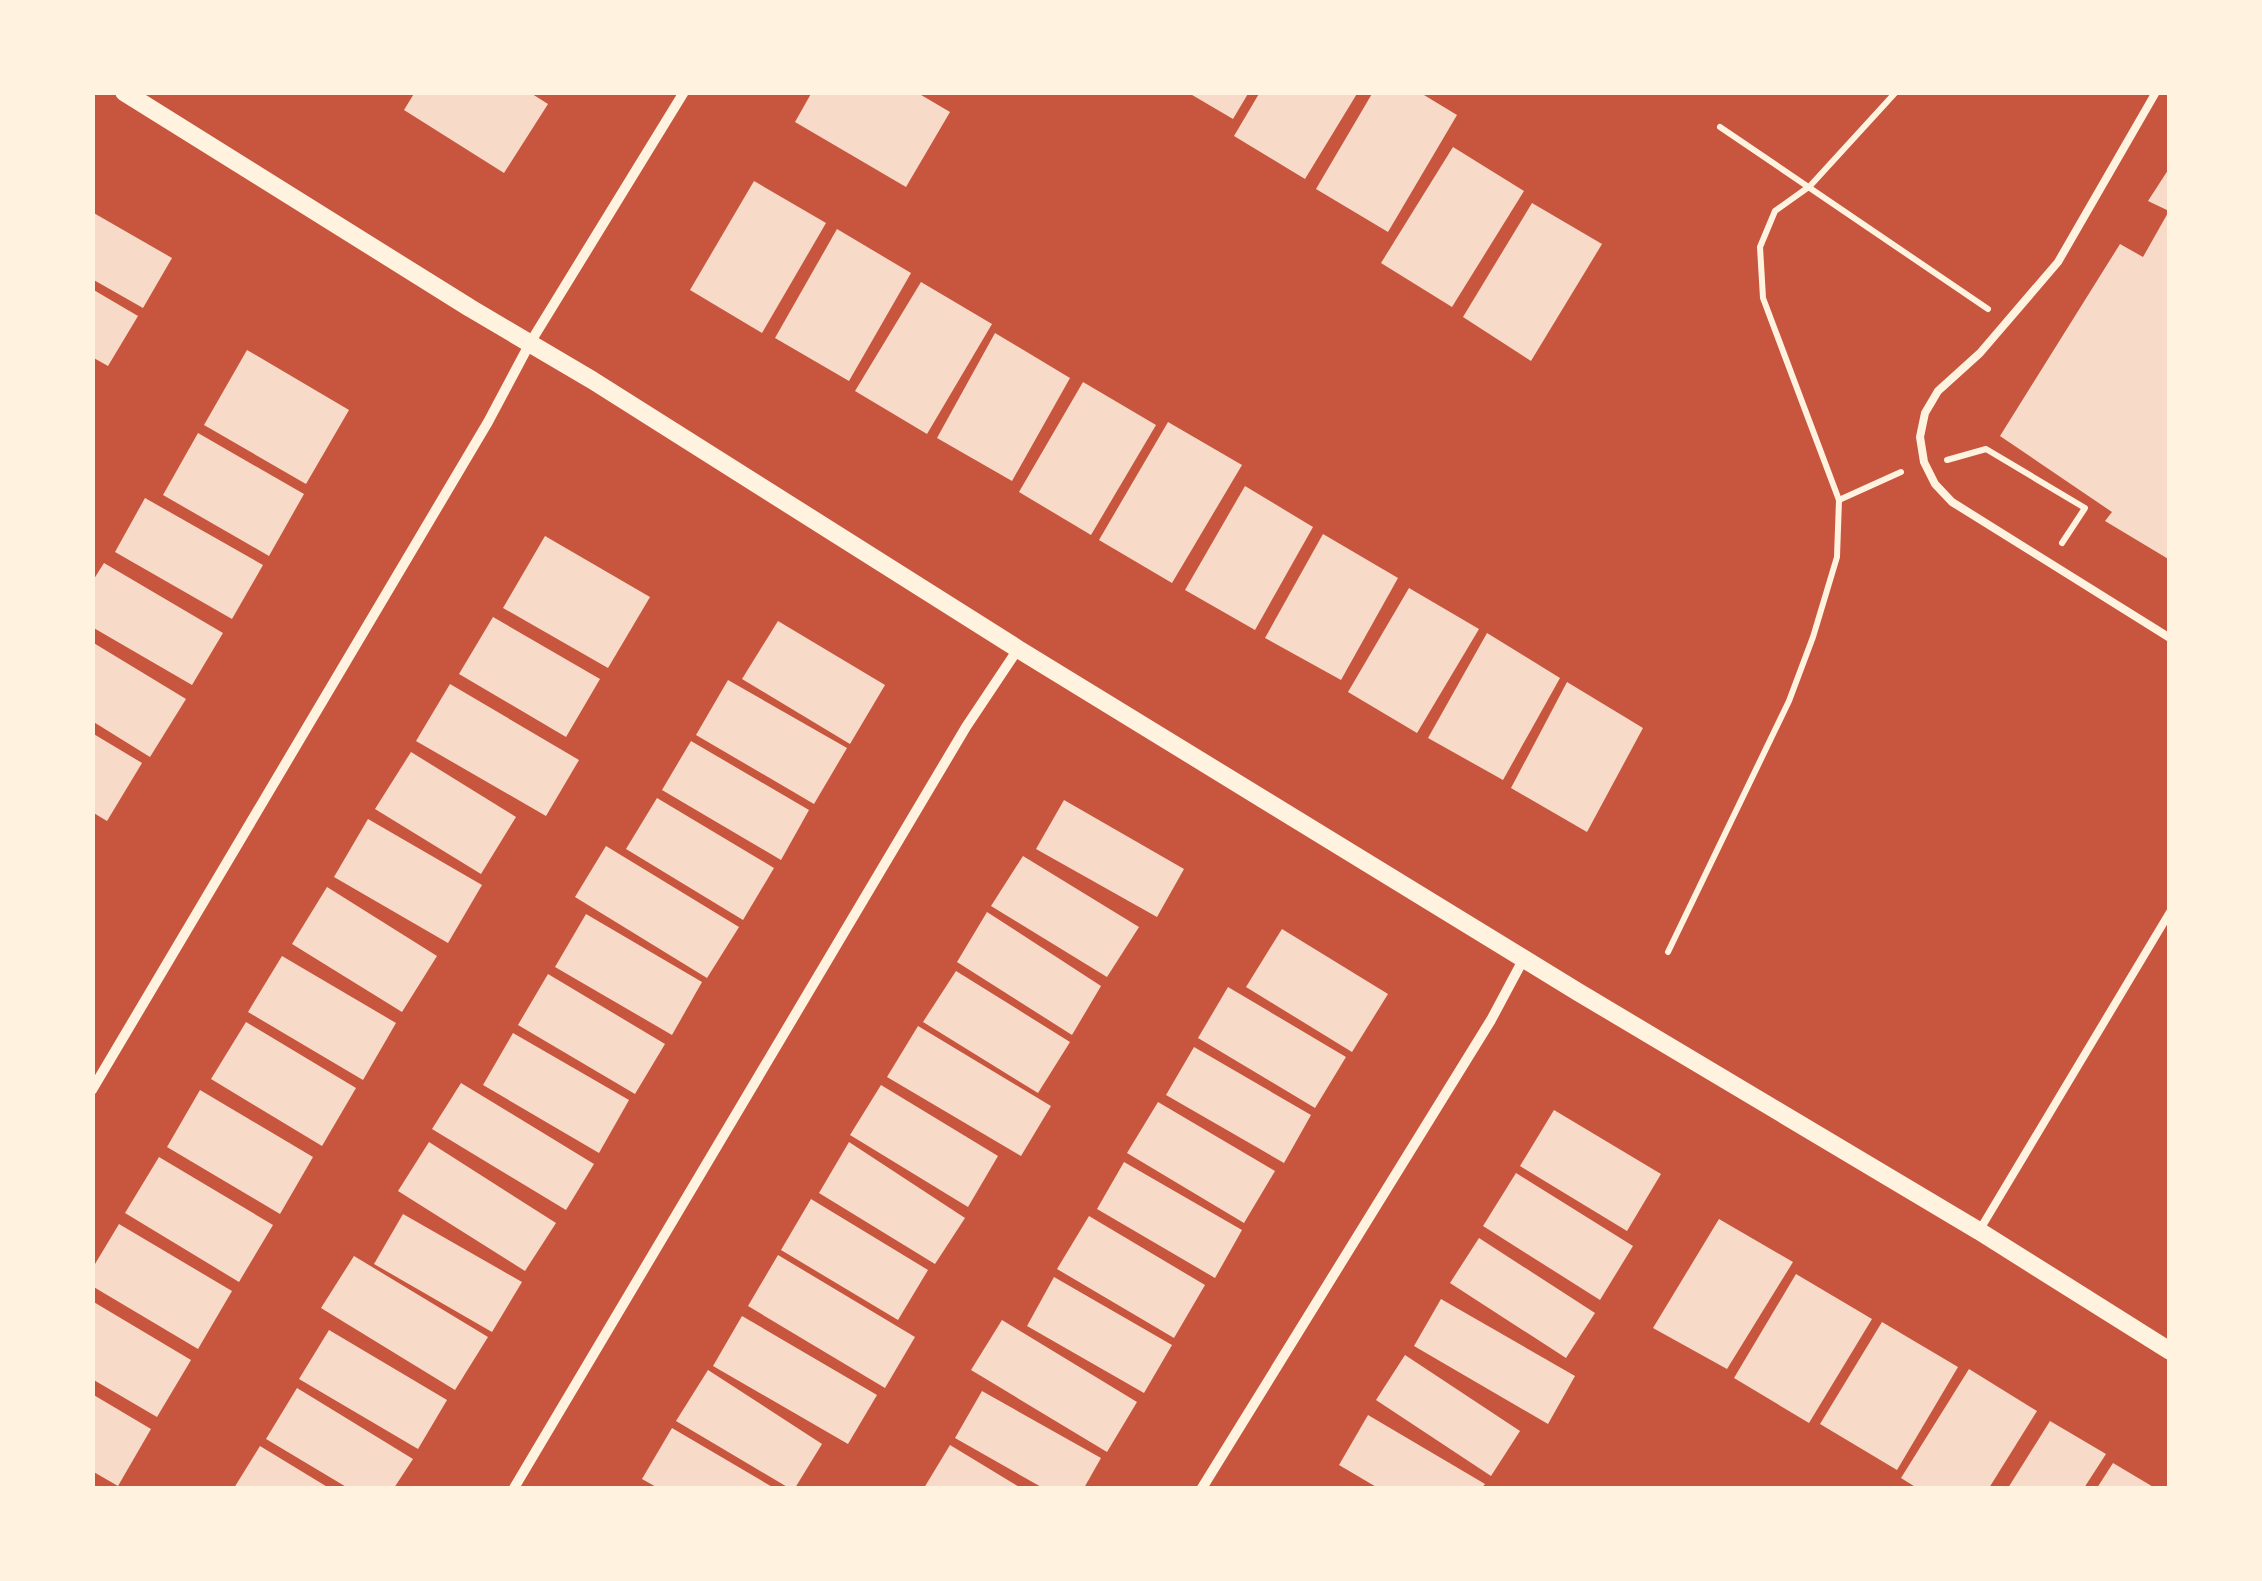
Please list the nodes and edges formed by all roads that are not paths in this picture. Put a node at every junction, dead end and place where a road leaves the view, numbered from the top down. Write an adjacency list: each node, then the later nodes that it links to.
1 (124, 92): 4 (street)
2 (684, 92): 4 (street)
3 (2156, 92): 5 (lane)
4 (530, 344): 6 (street); 9 (street)
5 (2170, 638)
6 (1018, 649): 8 (street); 12 (street)
7 (2170, 912): 10 (lane)
8 (1524, 958): 10 (street); 13 (street)
9 (92, 1090)
10 (1978, 1231): 11 (street)
11 (2170, 1351)
12 (514, 1488)
13 (1202, 1488)

